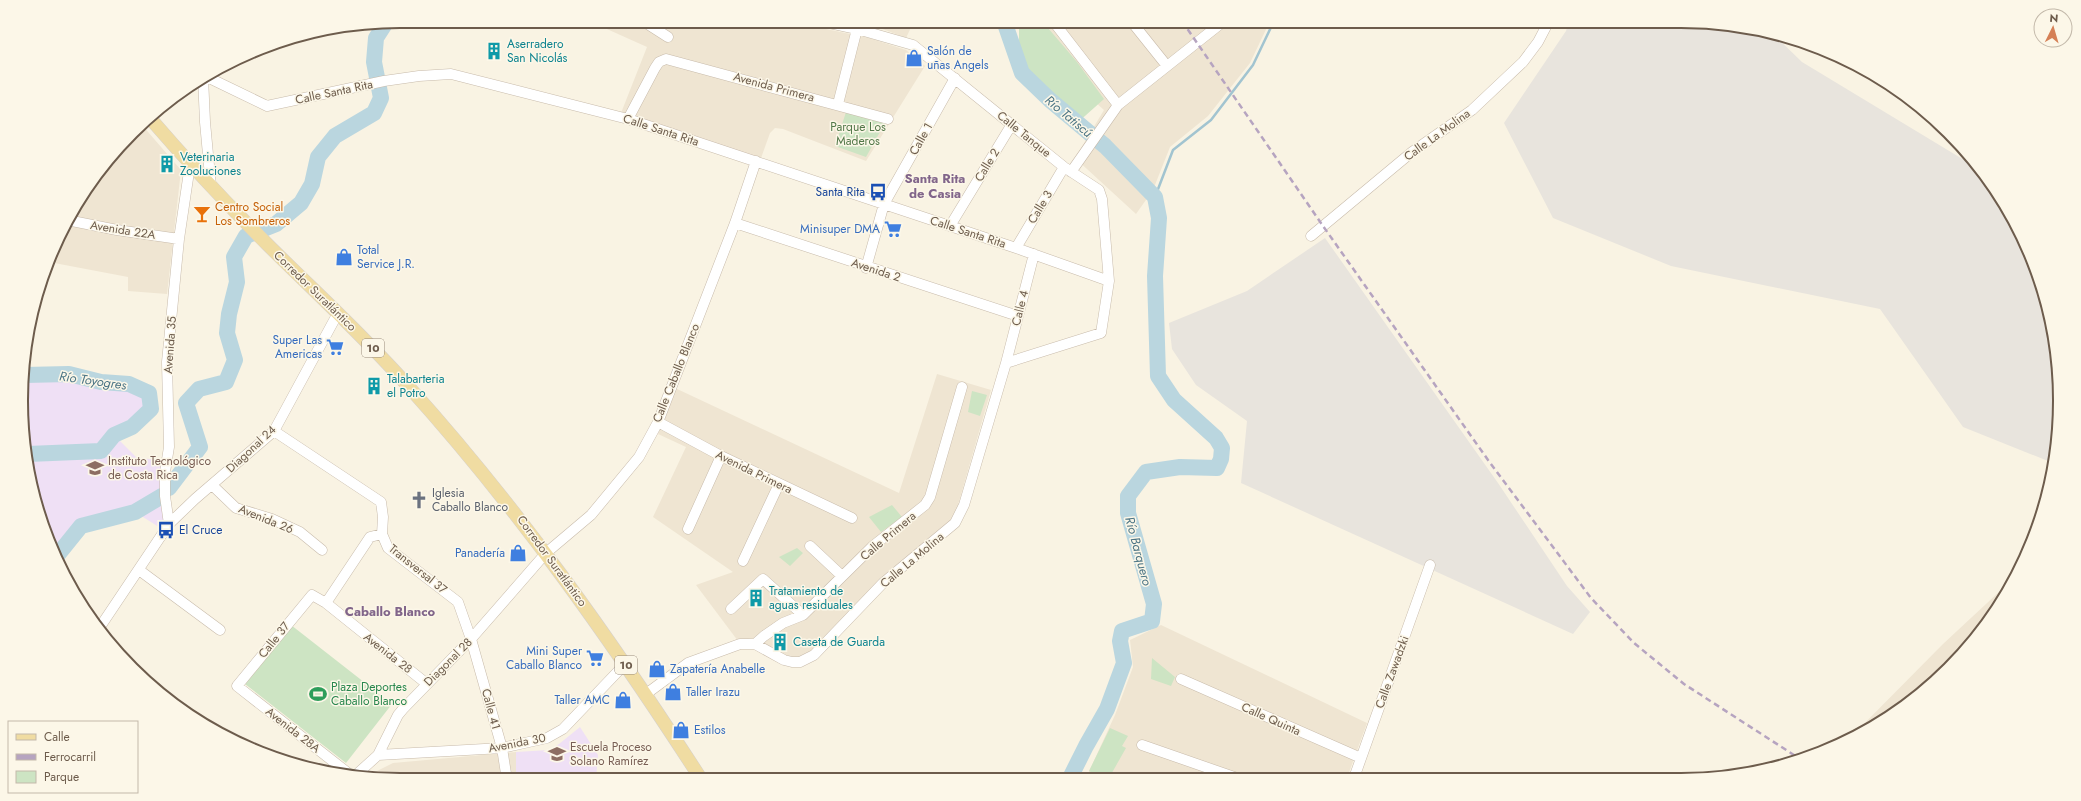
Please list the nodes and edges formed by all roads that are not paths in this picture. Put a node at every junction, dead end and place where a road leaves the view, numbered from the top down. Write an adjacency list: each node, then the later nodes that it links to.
1 (654, 28): 8 (street)
2 (857, 28): 13 (street)
3 (866, 28): 10 (street, Calle Tanque)
4 (1058, 28): 14 (street)
5 (1136, 28): 9 (street)
6 (1215, 28): 9 (street, Calle 3)
7 (1546, 28): 27 (street, Calle La Molina)
8 (668, 37)
9 (1166, 66): 14 (street, Calle 3)
10 (955, 78): 18 (street, Calle Tanque); 23 (street, Calle 1)
11 (212, 80): 15 (street, Calle Santa Rita)
12 (204, 84): 22 (street)
13 (838, 104): 15 (street, Avenida Primera); 16 (street, Avenida Primera)
14 (1118, 105): 21 (street, Calle 3)
15 (628, 119): 19 (street, Calle Santa Rita)
16 (888, 119)
17 (153, 122): 20 (main road, Corredor Suratlántico / 10)
18 (1012, 124): 21 (street, Calle Tanque); 26 (street, Calle 2)
19 (756, 161): 23 (street, Calle Santa Rita); 25 (street, Calle Caballo Blanco)
20 (190, 165): 22 (main road, Corredor Suratlántico / 10); 28 (street, Avenida 35)
21 (1067, 169): 29 (street, Calle 3); 32 (street, Calle Tanque)
22 (211, 188): 33 (main road, Corredor Suratlántico / 10)
23 (884, 204): 26 (street, Calle Santa Rita); 31 (street, Calle 1)
24 (74, 221): 28 (street, Avenida 22A)
25 (735, 223): 31 (street, Avenida 2); 37 (street, Calle Caballo Blanco)
26 (950, 226): 29 (street, Calle Santa Rita)
27 (1311, 236)
28 (179, 239): 43 (street, Avenida 35)
29 (1016, 248): 30 (street, Calle Santa Rita)
30 (1034, 254): 32 (street, Calle Santa Rita); 34 (street, Calle 4)
31 (866, 268): 34 (street, Avenida 2)
32 (1109, 281): 35 (street, Calle Tanque)
33 (338, 313): 38 (street, Diagonal 24); 48 (main road, Corredor Suratlántico / 10)
34 (1018, 316): 35 (street, Calle 4)
35 (1006, 363): 60 (street, Calle La Molina)
36 (962, 387): 52 (street, Calle Primera)
37 (658, 422): 39 (street, Avenida Primera); 48 (street, Calle Caballo Blanco)
38 (274, 431): 40 (street, Diagonal 24); 45 (street, Transversal 37)
39 (722, 456): 41 (street, Avenida Primera); 44 (street)
40 (212, 484): 43 (street, Diagonal 24); 47 (street, Avenida 26)
41 (779, 484): 42 (street, Avenida Primera); 49 (street)
42 (852, 518)
43 (169, 524): 51 (street, Diagonal 24)
44 (688, 529)
45 (382, 534): 54 (street); 59 (street, Transversal 37)
46 (810, 546): 52 (street)
47 (322, 550)
48 (546, 553): 59 (street, Diagonal 28); 61 (main road, Corredor Suratlántico / 10)
49 (743, 561)
50 (1430, 566): 69 (street, Calle Zawadzki)
51 (139, 570): 57 (street, Diagonal 24); 58 (street)
52 (842, 576): 56 (street, Calle Primera)
53 (312, 595): 54 (street, Avenida 28); 64 (street, Calle 37)
54 (326, 603): 63 (street, Avenida 28)
55 (731, 608): 56 (street)
56 (803, 615): 60 (street, Calle Primera)
57 (102, 623)
58 (220, 630)
59 (471, 639): 63 (street, Diagonal 28); 67 (street, Calle 41)
60 (755, 644): 65 (street)
61 (625, 664): 65 (main road, Corredor Suratlántico / 10); 67 (street, Avenida 30)
62 (1181, 679): 69 (street, Calle Quinta)
63 (426, 684): 68 (street, Diagonal 28)
64 (237, 686): 70 (street, Avenida 28A)
65 (646, 694): 73 (main road, Corredor Suratlántico / 10)
66 (1142, 745): 74 (street)
67 (502, 748): 68 (street, Avenida 30); 72 (street, Calle 41)
68 (378, 755): 71 (street, Diagonal 28)
69 (1361, 758): 75 (street, Calle Zawadzki)
70 (342, 768)
71 (361, 771)
72 (506, 773)
73 (697, 773)
74 (1223, 773)
75 (1356, 773)

